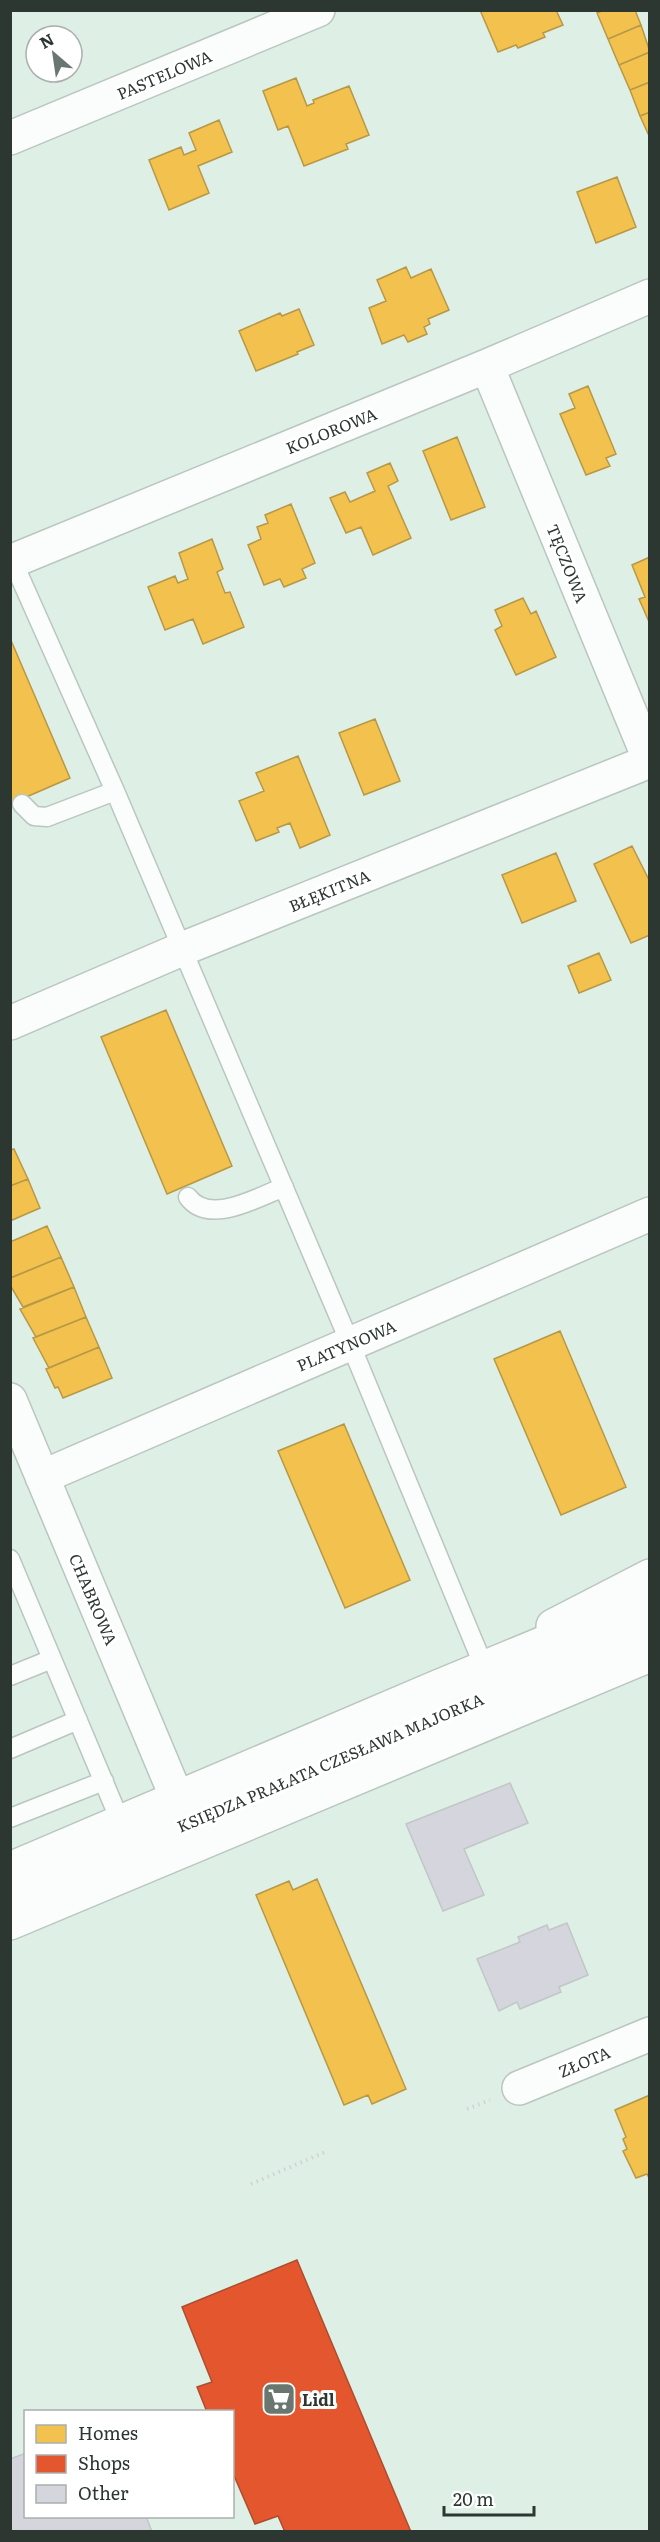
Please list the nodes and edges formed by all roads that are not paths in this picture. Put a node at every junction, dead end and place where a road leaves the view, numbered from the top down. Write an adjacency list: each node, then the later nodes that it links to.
1 (318, 10): 2 (street, PASTELOWA)
2 (10, 138)
3 (650, 296): 4 (street, KOLOROWA)
4 (487, 366): 5 (street, KOLOROWA); 6 (street, TĘCZOWA)
5 (11, 560): 7 (lane)
6 (650, 761): 9 (street, BŁĘKITNA)
7 (116, 791): 8 (lane); 9 (lane)
8 (22, 804)
9 (182, 949): 10 (street, BŁĘKITNA); 11 (lane)
10 (10, 1023)
11 (284, 1187): 12 (lane); 14 (lane)
12 (188, 1197)
13 (650, 1214): 14 (street, PLATYNOWA)
14 (350, 1343): 16 (street, PLATYNOWA); 23 (lane)
15 (10, 1401): 16 (street, CHABROWA)
16 (42, 1477): 28 (street, CHABROWA)
17 (10, 1559): 22 (lane)
18 (650, 1576): 23 (street, KSIĘDZA PRAŁATA CZESŁAWA MAJORKA)
19 (650, 1599): 23 (street, KSIĘDZA PRAŁATA CZESŁAWA MAJORKA)
20 (650, 1628): 32 (street, KSIĘDZA PRAŁATA CZESŁAWA MAJORKA)
21 (650, 1655): 33 (street, KSIĘDZA PRAŁATA CZESŁAWA MAJORKA)
22 (52, 1659): 24 (lane); 25 (lane)
23 (484, 1667): 28 (street, KSIĘDZA PRAŁATA CZESŁAWA MAJORKA)
24 (10, 1676)
25 (78, 1720): 26 (lane); 27 (lane)
26 (10, 1749)
27 (104, 1781): 29 (lane); 30 (lane)
28 (177, 1798): 30 (street, KSIĘDZA PRAŁATA CZESŁAWA MAJORKA)
29 (10, 1818)
30 (121, 1823): 31 (street, KSIĘDZA PRAŁATA CZESŁAWA MAJORKA)
31 (10, 1869)
32 (10, 1898)
33 (10, 1923)
34 (650, 2034): 35 (street, ZŁOTA)
35 (519, 2088)

